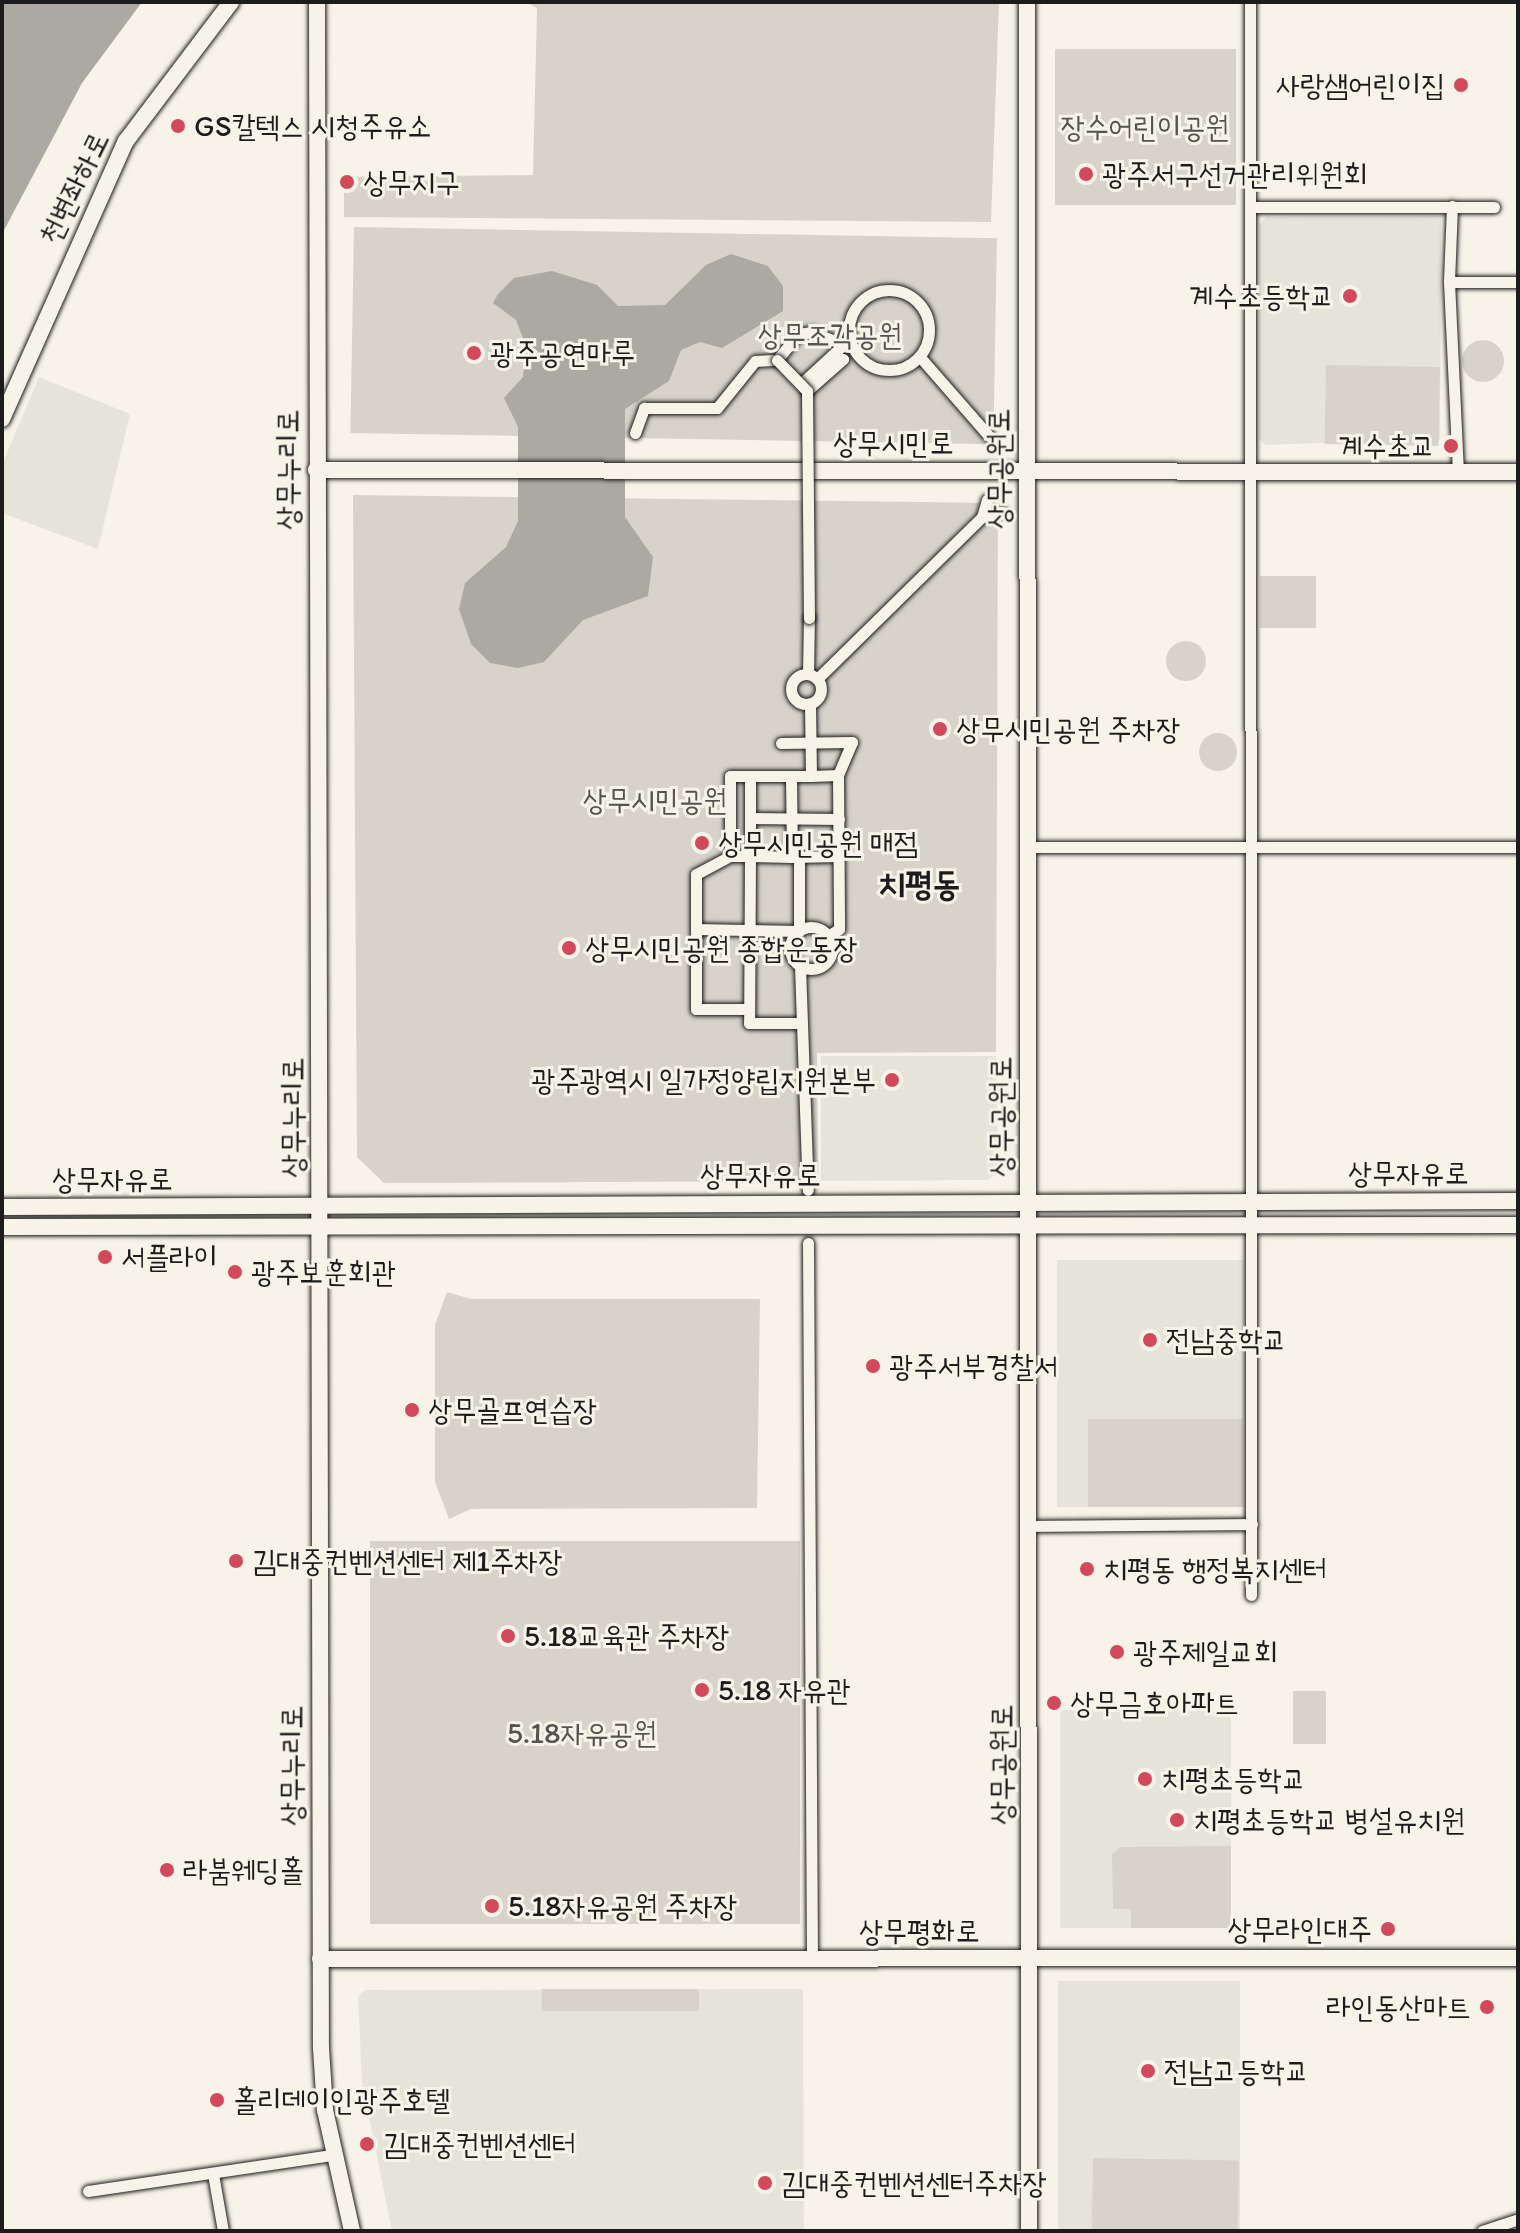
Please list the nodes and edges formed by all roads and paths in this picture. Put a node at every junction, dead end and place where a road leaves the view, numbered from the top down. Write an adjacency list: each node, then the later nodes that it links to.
1 (231, 2): 14 (street, 천변좌하로)
2 (317, 2): 17 (street, 상무누리로)
3 (1027, 2): 18 (street, 상무공원로)
4 (1250, 2): 6 (street)
5 (1452, 206): 6 (street); 7 (street); 8 (street)
6 (1250, 207): 19 (street)
7 (1494, 207)
8 (1449, 282): 9 (street); 20 (street)
9 (1518, 282)
10 (847, 348): 11 (street); 11 (street); 12 (street); 13 (street)
11 (920, 357): 16 (street)
12 (778, 358): 13 (street, bridge); 15 (street)
13 (808, 384): 25 (street, bridge)
14 (2, 419)
15 (635, 433)
16 (989, 436)
17 (316, 470): 18 (street, 상무시민로); 55 (street, 상무누리로)
18 (1027, 471): 19 (street, 상무시민로); 36 (street, 상무공원로)
19 (1250, 472): 20 (street, 상무시민로); 37 (street)
20 (1458, 472): 21 (street, 상무시민로)
21 (1518, 472)
22 (987, 500): 24 (street)
23 (1001, 512): 24 (street)
24 (982, 517): 25 (street)
25 (813, 676): 26 (street); 26 (street)
26 (810, 704): 27 (street)
27 (810, 742): 28 (street); 29 (street); 32 (street)
28 (781, 743)
29 (838, 775): 32 (street); 35 (street)
30 (750, 776): 31 (street); 33 (street); 39 (street)
31 (791, 776): 32 (street); 34 (street)
32 (811, 776)
33 (750, 818): 34 (street); 40 (street)
34 (791, 818): 35 (street); 42 (street)
35 (839, 819): 41 (street)
36 (1028, 847): 37 (street); 53 (street, 상무공원로)
37 (1249, 847): 38 (street); 51 (street)
38 (1518, 847)
39 (730, 856): 40 (street); 43 (street)
40 (750, 856): 42 (street); 44 (street)
41 (839, 856): 42 (street); 46 (street)
42 (795, 857): 45 (street)
43 (696, 929): 44 (street); 48 (street)
44 (750, 929): 45 (street); 48 (street)
45 (799, 931): 46 (street); 47 (street)
46 (828, 936): 47 (street)
47 (800, 966): 49 (street)
48 (749, 1009): 49 (street)
49 (799, 1023): 50 (street)
50 (808, 1190)
51 (1252, 1201): 52 (street, 상무자유로); 53 (street, 상무자유로); 56 (street)
52 (1518, 1201)
53 (1029, 1202): 55 (street, 상무자유로); 57 (street, 상무공원로)
54 (2, 1207): 55 (street, 상무자유로)
55 (321, 1207): 60 (street, 상무누리로)
56 (1253, 1224): 57 (street, 상무자유로); 58 (street, 상무자유로); 62 (street)
57 (1029, 1225): 60 (street, 상무자유로); 63 (street, 상무공원로)
58 (1518, 1225)
59 (2, 1227): 60 (street, 상무자유로)
60 (321, 1227): 67 (street, 상무누리로)
61 (808, 1243): 65 (street)
62 (1252, 1524): 63 (street); 64 (street)
63 (1028, 1526): 68 (street, 상무공원로)
64 (1251, 1595)
65 (812, 1958): 67 (street, 상무평화로); 68 (street, 상무평화로)
66 (1518, 1958): 68 (street, 상무평화로)
67 (320, 1959): 69 (street, 상무누리로)
68 (1031, 1959): 75 (street, 상무공원로)
69 (333, 2155): 70 (street); 74 (street, 상무누리로)
70 (213, 2174): 71 (street); 73 (street)
71 (88, 2191)
72 (1518, 2219): 76 (street)
73 (223, 2231)
74 (352, 2231)
75 (1029, 2231)
76 (1482, 2231)

